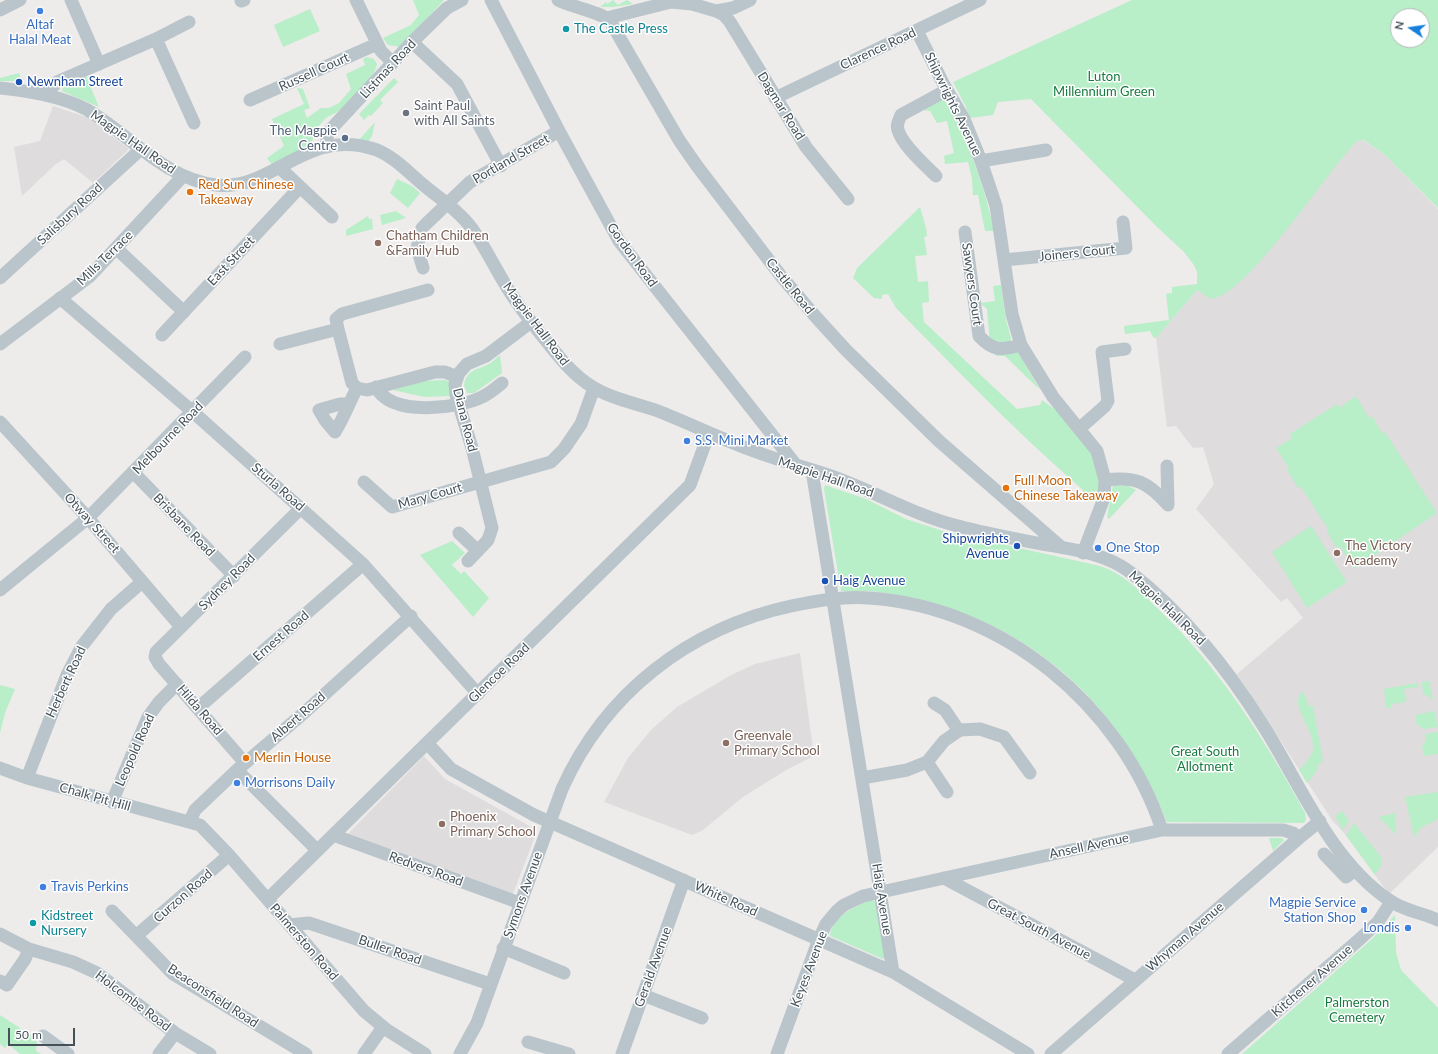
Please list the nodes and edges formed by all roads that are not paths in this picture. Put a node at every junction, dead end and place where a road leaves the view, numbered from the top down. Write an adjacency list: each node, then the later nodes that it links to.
1 (20, 0): 9 (street)
2 (71, 0): 18 (street)
3 (356, 0): 16 (street)
4 (462, 0): 15 (street, Listmas Road)
5 (491, 0): 25 (street, Gordon Road)
6 (558, 0): 11 (street)
7 (750, 0): 10 (street)
8 (980, 0): 13 (street, Clarence Road)
9 (0, 10)
10 (716, 11): 11 (street); 22 (street, Dagmar Road)
11 (607, 18): 76 (street, Castle Road)
12 (189, 22): 14 (street)
13 (917, 31): 20 (street, Shipwrights Avenue); 22 (street, Clarence Road)
14 (156, 39): 18 (street); 24 (street)
15 (412, 42): 17 (street, Listmas Road); 30 (street)
16 (378, 44): 17 (street); 23 (street, Russell Court)
17 (393, 63): 26 (street, Listmas Road)
18 (99, 64): 21 (street)
19 (0, 88): 21 (street, Magpie Hall Road)
20 (947, 90): 29 (street, Shipwrights Avenue); 33 (street)
21 (45, 95): 27 (street, Magpie Hall Road)
22 (776, 98): 35 (street, Dagmar Road)
23 (250, 100)
24 (194, 123)
25 (559, 131): 30 (street, Portland Street); 66 (street, Gordon Road)
26 (327, 147): 31 (street, Magpie Hall Road); 36 (street, Magpie Hall Road)
27 (140, 150): 32 (street, Magpie Hall Road); 43 (street, Salisbury Road)
28 (1046, 150): 29 (street)
29 (981, 160): 41 (street, Shipwrights Avenue)
30 (500, 166): 36 (street, Portland Street)
31 (279, 167): 32 (street, Magpie Hall Road); 34 (street)
32 (183, 176): 40 (street, Mills Terrace)
33 (936, 176)
34 (300, 187): 37 (street); 46 (street, East Street)
35 (848, 199)
36 (446, 204): 42 (street, Portland Street); 47 (street, Magpie Hall Road)
37 (332, 217)
38 (1123, 222): 41 (street, Joiners Court)
39 (965, 232): 52 (street, Sawyers Court)
40 (117, 249): 45 (street, Mills Terrace); 46 (street)
41 (1004, 260): 52 (street, Shipwrights Avenue)
42 (423, 268)
43 (0, 278)
44 (428, 290): 48 (street)
45 (60, 298): 50 (street, Mills Terrace); 62 (street, Sturla Road)
46 (184, 312): 49 (street, East Street)
47 (531, 322): 55 (street, Diana Road); 59 (street, Magpie Hall Road)
48 (338, 329): 51 (street); 58 (street)
49 (162, 335)
50 (0, 344)
51 (280, 344)
52 (1022, 345): 64 (street, Shipwrights Avenue)
53 (1125, 349): 64 (street)
54 (246, 356): 62 (street, Melbourne Road)
55 (457, 377): 57 (street); 61 (street, Diana Road)
56 (502, 383): 61 (street)
57 (376, 387): 58 (street); 61 (street)
58 (357, 388): 60 (street)
59 (594, 388): 65 (street, Magpie Hall Road); 71 (street)
60 (348, 404)
61 (459, 405): 71 (street, Diana Road)
62 (193, 412): 69 (street, Melbourne Road); 73 (street, Sturla Road)
63 (0, 422): 74 (street, Otway Street)
64 (1080, 428): 70 (street, Shipwrights Avenue)
65 (709, 433): 66 (street, Magpie Hall Road); 89 (street, Glencoe Road)
66 (796, 465): 68 (street, Magpie Hall Road)
67 (1167, 466): 70 (street)
68 (815, 471): 76 (street, Magpie Hall Road); 84 (street, Haig Avenue)
69 (134, 473): 74 (street, Melbourne Road); 81 (street, Brisbane Road)
70 (1105, 480): 78 (street, Shipwrights Avenue)
71 (480, 481): 72 (street, Mary Court); 77 (street, Diana Road)
72 (364, 482)
73 (301, 508): 80 (street, Sturla Road); 81 (street, Sydney Road)
74 (88, 518): 82 (street, Otway Street); 83 (street, Melbourne Road)
75 (459, 533): 77 (street)
76 (1063, 548): 78 (street, Magpie Hall Road)
77 (478, 550): 79 (street, Diana Road)
78 (1082, 553): 103 (street, Magpie Hall Road)
79 (468, 562)
80 (363, 564): 85 (street, Sturla Road); 91 (street, Ernest Road)
81 (234, 576): 86 (street, Sydney Road)
82 (142, 582): 86 (street, Otway Street); 98 (street, Herbert Road)
83 (0, 590)
84 (834, 600): 99 (street, Haig Avenue); 104 (street, Symons Avenue); 105 (street, Symons Avenue)
85 (411, 616): 89 (street, Sturla Road); 95 (street, Albert Road)
86 (181, 627): 87 (street, Sydney Road)
87 (155, 657): 88 (street, Hilda Road)
88 (176, 684): 91 (street, Hilda Road); 101 (street, Leopold Road)
89 (478, 694): 93 (street, Glencoe Road)
90 (934, 704): 92 (street)
91 (198, 708): 95 (street, Hilda Road)
92 (959, 732): 94 (street); 97 (street)
93 (426, 743): 104 (street, White Road); 106 (street, Glencoe Road)
94 (927, 762): 99 (street); 100 (street)
95 (241, 766): 102 (street, Albert Road); 108 (street, Hilda Road)
96 (0, 768): 98 (street, Chalk Pit Hill)
97 (1030, 773)
98 (27, 778): 101 (street, Chalk Pit Hill)
99 (862, 778): 114 (street, Haig Avenue)
100 (947, 792)
101 (112, 802): 102 (street, Chalk Pit Hill)
102 (190, 821): 110 (street, Palmerston Road)
103 (1320, 821): 107 (street, Whyman Avenue); 111 (street, Magpie Hall Road)
104 (549, 822): 113 (street, White Road); 117 (street, Symons Avenue)
105 (1162, 830): 107 (street, Ansell Avenue); 112 (street, Ansell Avenue)
106 (333, 835): 108 (street, Glencoe Road); 117 (street, Redvers Road)
107 (1299, 838): 128 (street, Whyman Avenue)
108 (317, 850): 115 (street, Glencoe Road)
109 (1324, 854): 111 (street)
110 (229, 855): 115 (street, Palmerston Road); 122 (street, Curzon Road)
111 (1355, 870): 116 (street, Magpie Hall Road)
112 (944, 878): 114 (street, Ansell Avenue); 128 (street, Great South Avenue)
113 (684, 880): 123 (street, White Road); 131 (street, Gerald Avenue)
114 (881, 891): 123 (street, Keyes Avenue); 126 (street, Haig Avenue)
115 (268, 899): 120 (street, Palmerston Road)
116 (1391, 902): 119 (street, Magpie Hall Road); 149 (street, Kitchener Avenue)
117 (520, 903): 124 (street, Symons Avenue)
118 (112, 911): 122 (street, Beaconsfield Road)
119 (1438, 920)
120 (289, 925): 129 (street, Buller Road); 133 (street, Palmerston Road)
121 (0, 934): 125 (street, Holcombe Road)
122 (136, 936): 140 (street, Beaconsfield Road)
123 (819, 939): 126 (street, White Road); 146 (street, Keyes Avenue)
124 (503, 948): 127 (street); 129 (street, Symons Avenue)
125 (28, 949): 130 (street); 134 (street, Holcombe Road)
126 (893, 972): 147 (street, White Road)
127 (564, 973)
128 (1135, 980): 148 (street, Whyman Avenue)
129 (490, 984): 143 (street, Symons Avenue)
130 (2, 987)
131 (643, 995): 132 (street); 145 (street, Gerald Avenue)
132 (702, 1018)
133 (383, 1027): 141 (street); 142 (street, Palmerston Road)
134 (175, 1033): 138 (street); 139 (street, Holcombe Road)
135 (42, 1036): 137 (street)
136 (528, 1042): 144 (street)
137 (68, 1054)
138 (159, 1054)
139 (210, 1054)
140 (306, 1054)
141 (364, 1054)
142 (425, 1054)
143 (460, 1054)
144 (569, 1054)
145 (622, 1054)
146 (777, 1054)
147 (1028, 1054)
148 (1051, 1054)
149 (1228, 1054)

